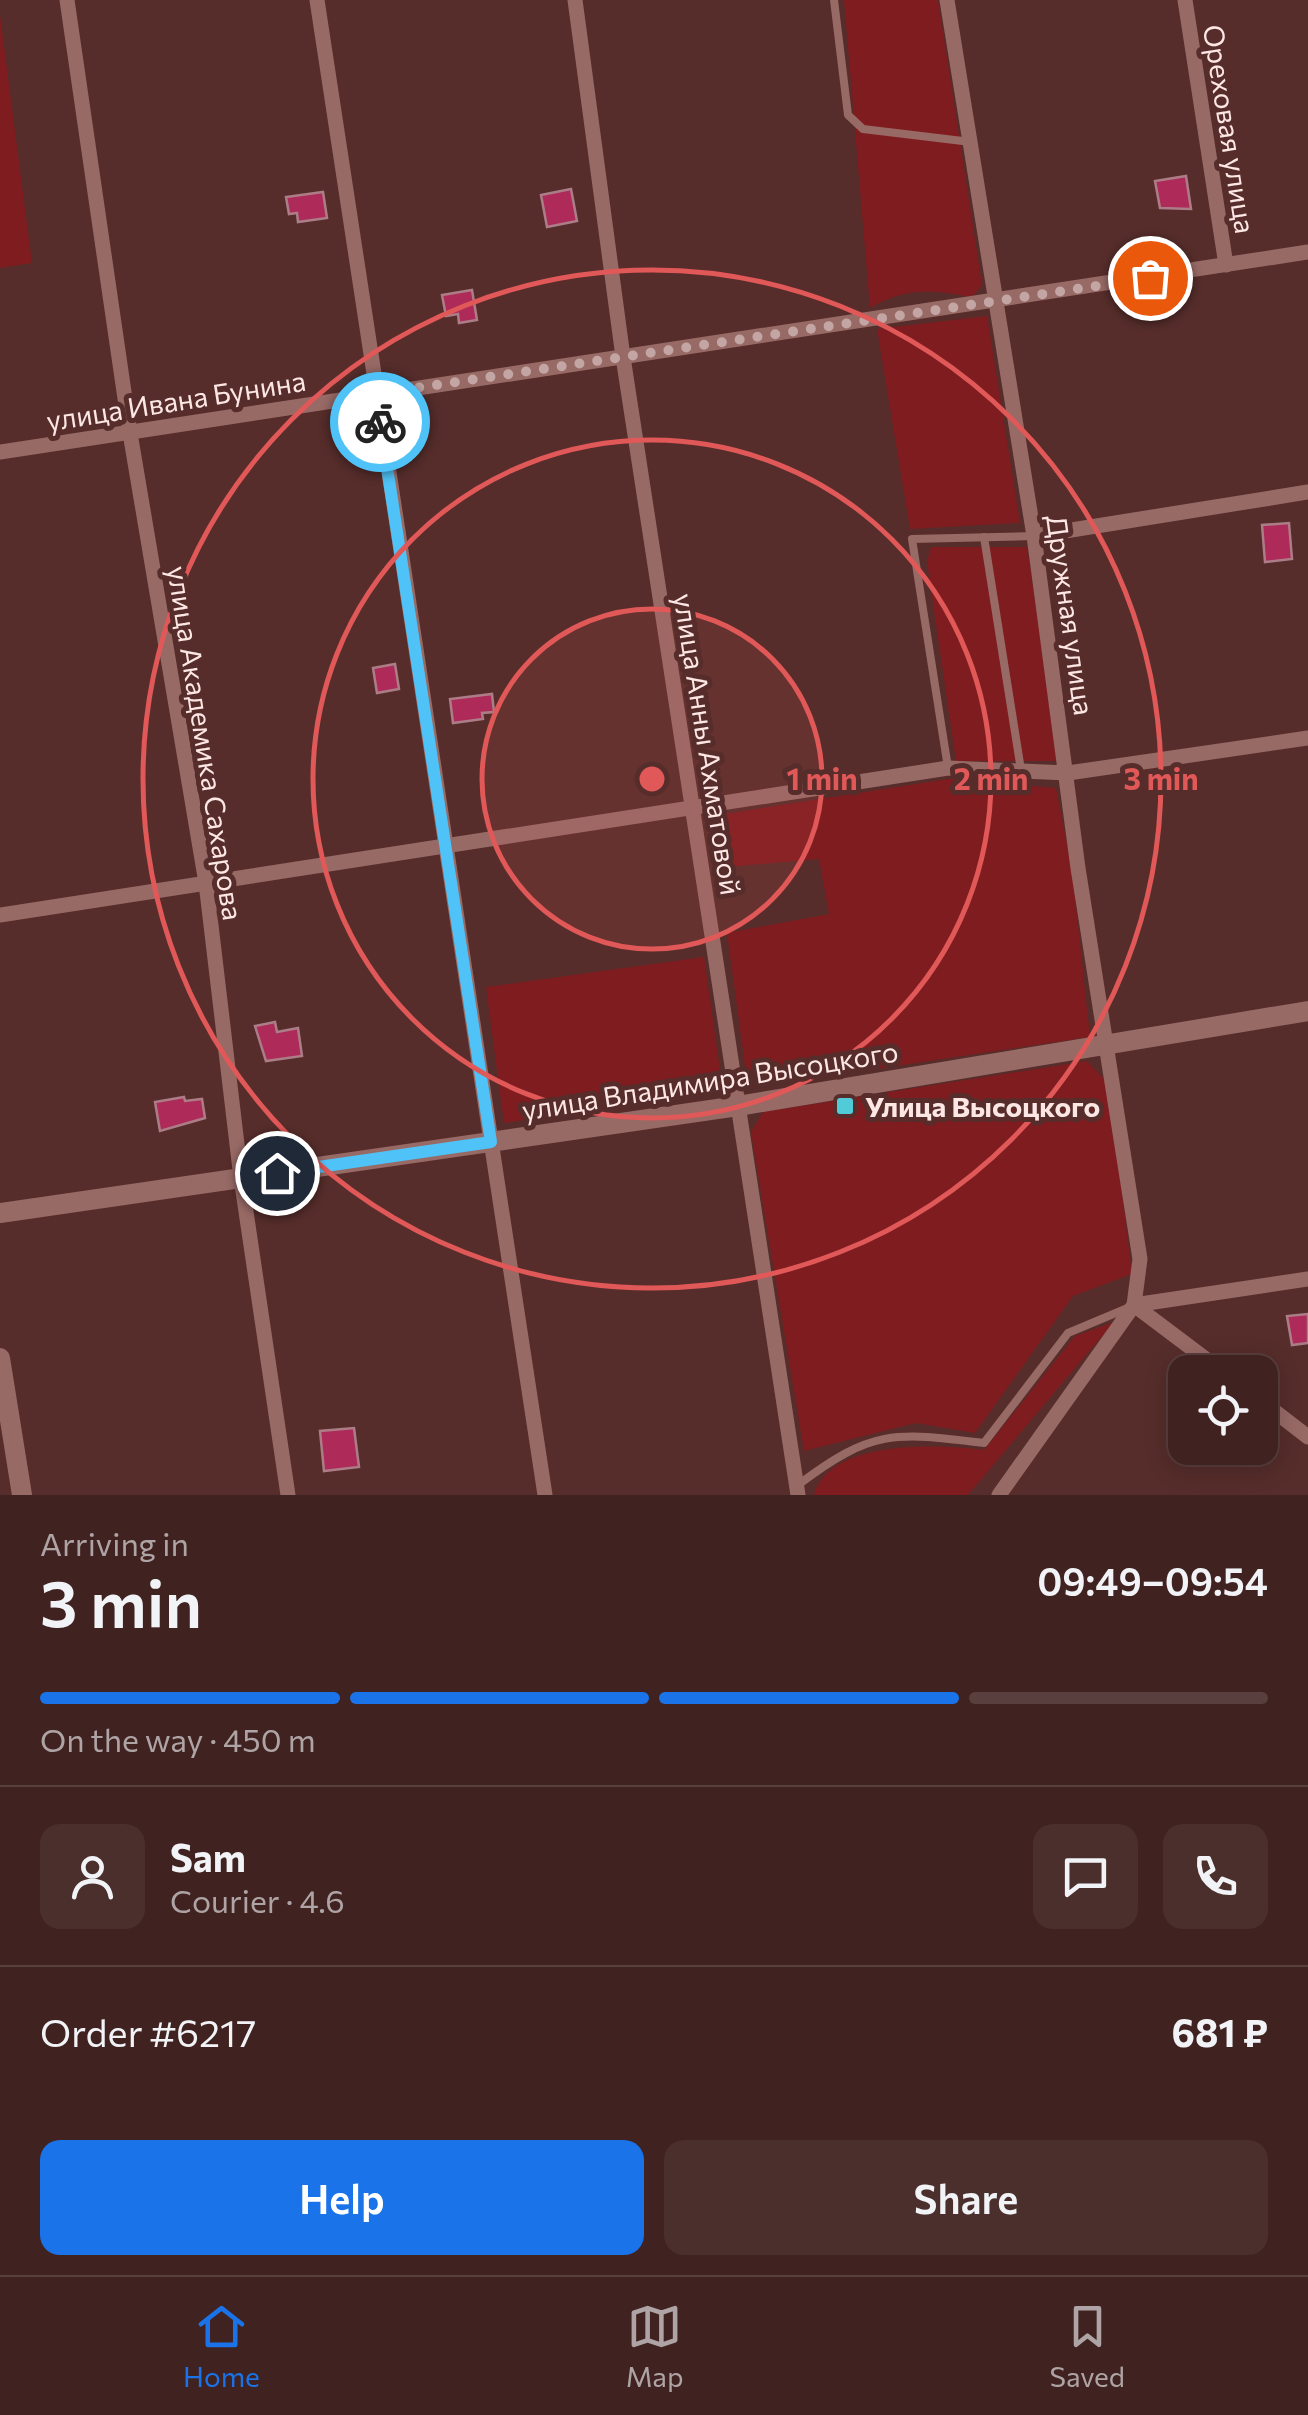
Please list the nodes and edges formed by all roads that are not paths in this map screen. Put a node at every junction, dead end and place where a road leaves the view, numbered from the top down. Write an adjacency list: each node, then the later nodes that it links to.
1 (66, 0): 13 (street, улица Академика Сахарова)
2 (317, 0): 12 (street)
3 (575, 0): 11 (street, улица Анны Ахматовой)
4 (834, 0): 7 (lane)
5 (948, 0): 7 (street, Дружная улица)
6 (1186, 0): 9 (street, Ореховая улица)
7 (971, 142): 10 (street, Дружная улица)
8 (1308, 252): 9 (street, улица Ивана Бунина)
9 (1226, 265): 10 (street, улица Ивана Бунина)
10 (997, 302): 11 (street, улица Ивана Бунина); 16 (street, Дружная улица)
11 (624, 357): 12 (street, улица Ивана Бунина); 22 (street, улица Анны Ахматовой)
12 (376, 394): 13 (street, улица Ивана Бунина); 23 (street)
13 (130, 432): 14 (street, улица Ивана Бунина); 24 (street, улица Академика Сахарова)
14 (0, 452)
15 (1308, 492): 16 (street)
16 (1034, 536): 17 (lane); 21 (street, Дружная улица)
17 (984, 537): 19 (lane); 20 (lane)
18 (1308, 738): 21 (street)
19 (948, 768): 20 (street); 22 (street)
20 (1021, 771): 21 (street)
21 (1068, 773): 27 (street, Дружная улица)
22 (692, 805): 23 (street); 28 (street, улица Анны Ахматовой)
23 (444, 846): 24 (street); 29 (street)
24 (206, 883): 25 (street); 30 (street, улица Академика Сахарова)
25 (0, 915)
26 (1308, 1011): 27 (street, улица Владимира Высоцкого)
27 (1108, 1046): 28 (street, улица Владимира Высоцкого); 33 (street, Дружная улица)
28 (738, 1106): 29 (street, улица Владимира Высоцкого); 38 (street, улица Анны Ахматовой)
29 (491, 1142): 30 (street, улица Владимира Высоцкого); 41 (street)
30 (240, 1178): 31 (street, улица Владимира Высоцкого); 40 (street, улица Академика Сахарова)
31 (0, 1214)
32 (1308, 1279): 33 (street)
33 (1134, 1305): 34 (street); 38 (lane); 42 (street, Дружная улица)
34 (1200, 1355)
35 (0, 1358): 39 (street)
36 (1278, 1414): 37 (street)
37 (1308, 1436)
38 (797, 1491)
39 (22, 1495)
40 (288, 1495)
41 (545, 1495)
42 (999, 1495)

